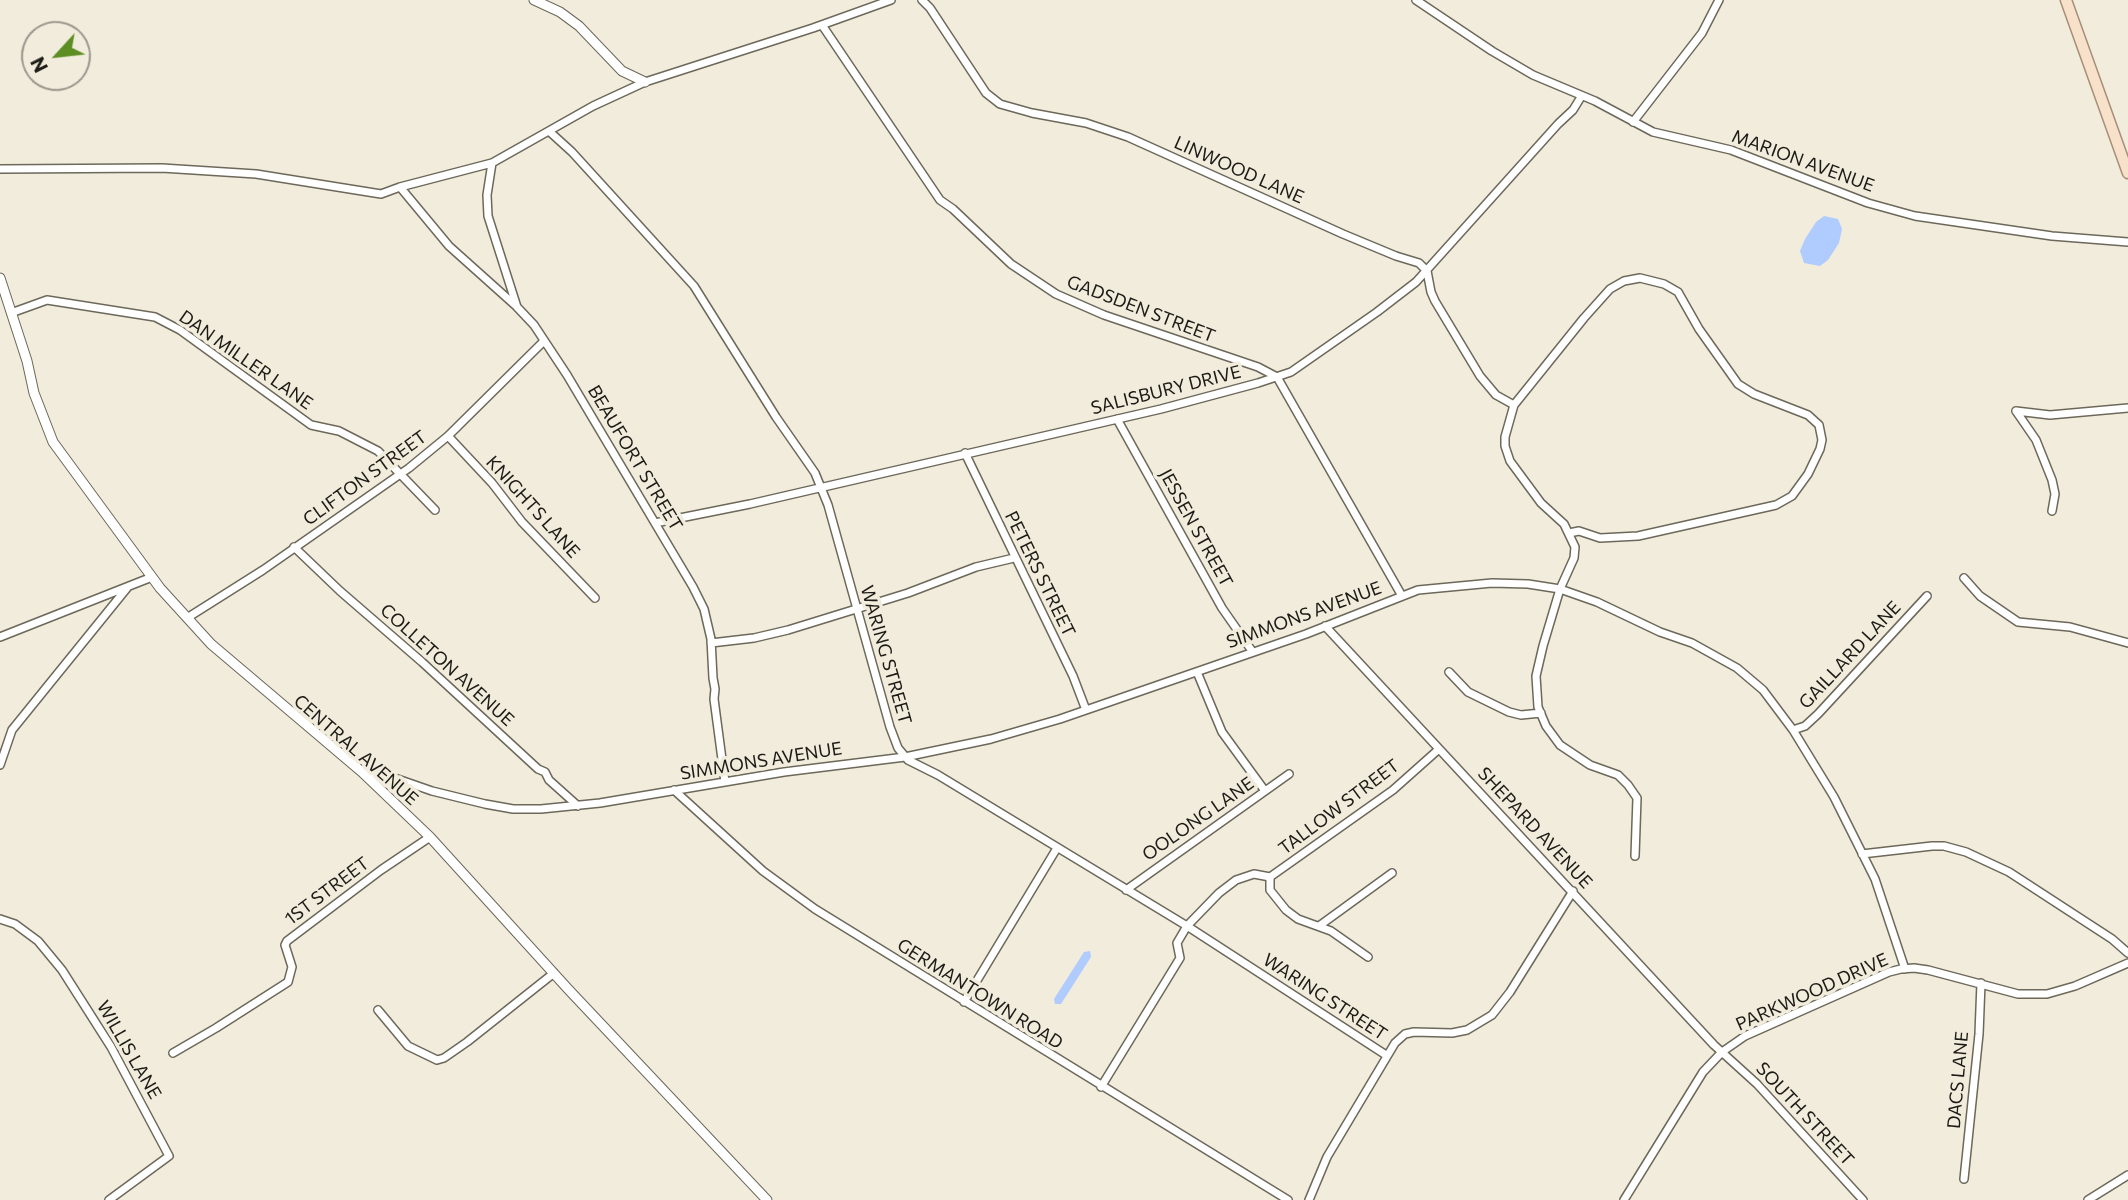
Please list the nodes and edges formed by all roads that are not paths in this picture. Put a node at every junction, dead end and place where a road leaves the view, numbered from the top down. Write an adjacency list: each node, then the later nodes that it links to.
1 (534, 0): 8 (street)
2 (922, 0): 17 (street, LINWOOD LANE)
3 (1416, 0): 9 (street, MARION AVENUE)
4 (1719, 0): 10 (street)
5 (2066, 0): 14 (main road)
6 (885, 1): 7 (street)
7 (822, 25): 8 (street); 22 (street, GADSDEN STREET)
8 (645, 82): 11 (street)
9 (1581, 96): 10 (street, MARION AVENUE); 17 (street, SALISBURY DRIVE)
10 (1633, 122): 16 (street, MARION AVENUE)
11 (550, 132): 12 (street); 29 (street, WARING STREET)
12 (492, 163): 15 (street); 19 (street, BEAUFORT STREET)
13 (0, 169): 15 (street)
14 (2128, 173)
15 (400, 187): 19 (street)
16 (2128, 242)
17 (1427, 271): 22 (street, SALISBURY DRIVE); 23 (street)
18 (0, 278): 20 (street, CENTRAL AVENUE)
19 (517, 307): 21 (street, BEAUFORT STREET)
20 (11, 313): 28 (street, DAN MILLER LANE); 36 (street, CENTRAL AVENUE)
21 (544, 341): 26 (street, CLIFTON STREET); 32 (street, BEAUFORT STREET)
22 (1277, 377): 25 (street, SALISBURY DRIVE); 40 (street)
23 (1514, 405): 33 (street); 33 (street)
24 (2128, 408): 31 (street)
25 (1117, 419): 27 (street, SALISBURY DRIVE); 49 (street, JESSEN STREET)
26 (448, 436): 28 (street, CLIFTON STREET); 42 (street, KNIGHTS LANE)
27 (965, 453): 29 (street, SALISBURY DRIVE); 35 (street, PETERS STREET)
28 (398, 475): 30 (street, DAN MILLER LANE); 34 (street, CLIFTON STREET)
29 (822, 487): 32 (street, SALISBURY DRIVE); 43 (street, WARING STREET)
30 (435, 510)
31 (2052, 511)
32 (655, 523): 47 (street, BEAUFORT STREET)
33 (1569, 533): 39 (street)
34 (294, 547): 44 (street, CLIFTON STREET); 63 (street, COLLETON AVENUE)
35 (1014, 558): 43 (street); 52 (street, PETERS STREET)
36 (152, 578): 38 (street); 44 (street, CENTRAL AVENUE)
37 (1964, 578): 48 (street)
38 (127, 588): 46 (street); 57 (street)
39 (1560, 589): 40 (street, SIMMONS AVENUE); 53 (street); 54 (street, SIMMONS AVENUE)
40 (1402, 596): 45 (street, SIMMONS AVENUE)
41 (1927, 596): 54 (street, GAILLARD LANE)
42 (595, 598)
43 (856, 609): 47 (street); 56 (street, WARING STREET)
44 (187, 618): 58 (street, CENTRAL AVENUE)
45 (1325, 626): 49 (street, SIMMONS AVENUE); 55 (street, SHEPARD AVENUE)
46 (0, 637)
47 (711, 643): 60 (street, BEAUFORT STREET)
48 (2128, 643)
49 (1252, 651): 50 (street, SIMMONS AVENUE)
50 (1197, 672): 52 (street, SIMMONS AVENUE); 62 (street)
51 (1449, 672): 53 (street)
52 (1086, 710): 56 (street, SIMMONS AVENUE)
53 (1541, 713): 67 (street)
54 (1793, 730): 66 (street, SIMMONS AVENUE)
55 (1439, 749): 69 (street, TALLOW STREET); 71 (street, SHEPARD AVENUE)
56 (905, 757): 60 (street, SIMMONS AVENUE); 65 (street, WARING STREET)
57 (0, 765)
58 (362, 772): 63 (street, SIMMONS AVENUE); 64 (street, CENTRAL AVENUE)
59 (1289, 774): 62 (street, OOLONG LANE)
60 (725, 782): 61 (street, SIMMONS AVENUE)
61 (674, 790): 63 (street, SIMMONS AVENUE); 81 (street, GERMANTOWN ROAD)
62 (1265, 791): 70 (street, OOLONG LANE)
63 (578, 806)
64 (430, 837): 79 (street, CENTRAL AVENUE); 84 (street, 1ST STREET)
65 (1057, 848): 70 (street, WARING STREET); 81 (street)
66 (1862, 854): 75 (street); 78 (street, SIMMONS AVENUE)
67 (1635, 856)
68 (1392, 873): 74 (street)
69 (1270, 877): 73 (street, TALLOW STREET); 74 (street)
70 (1126, 890): 73 (street, WARING STREET)
71 (1573, 891): 83 (street, SHEPARD AVENUE); 85 (street)
72 (0, 919): 89 (street, WILLIS LANE)
73 (1187, 926): 85 (street, WARING STREET); 86 (street)
74 (1319, 926): 76 (street)
75 (2128, 953)
76 (1368, 957)
77 (2128, 963): 80 (street, PARKWOOD DRIVE)
78 (1905, 969): 80 (street, PARKWOOD DRIVE); 83 (street, PARKWOOD DRIVE)
79 (554, 973): 82 (street); 90 (street, CENTRAL AVENUE)
80 (1980, 984): 88 (street, DACS LANE)
81 (964, 1002): 86 (street, GERMANTOWN ROAD)
82 (378, 1010)
83 (1722, 1052): 93 (street, PARKWOOD DRIVE); 94 (street, SOUTH STREET)
84 (173, 1053)
85 (1386, 1055): 92 (street)
86 (1101, 1087): 91 (street, GERMANTOWN ROAD)
87 (2128, 1175): 95 (street)
88 (1964, 1179)
89 (109, 1200)
90 (767, 1200)
91 (1288, 1200)
92 (1309, 1200)
93 (1624, 1200)
94 (1863, 1200)
95 (2088, 1200)

